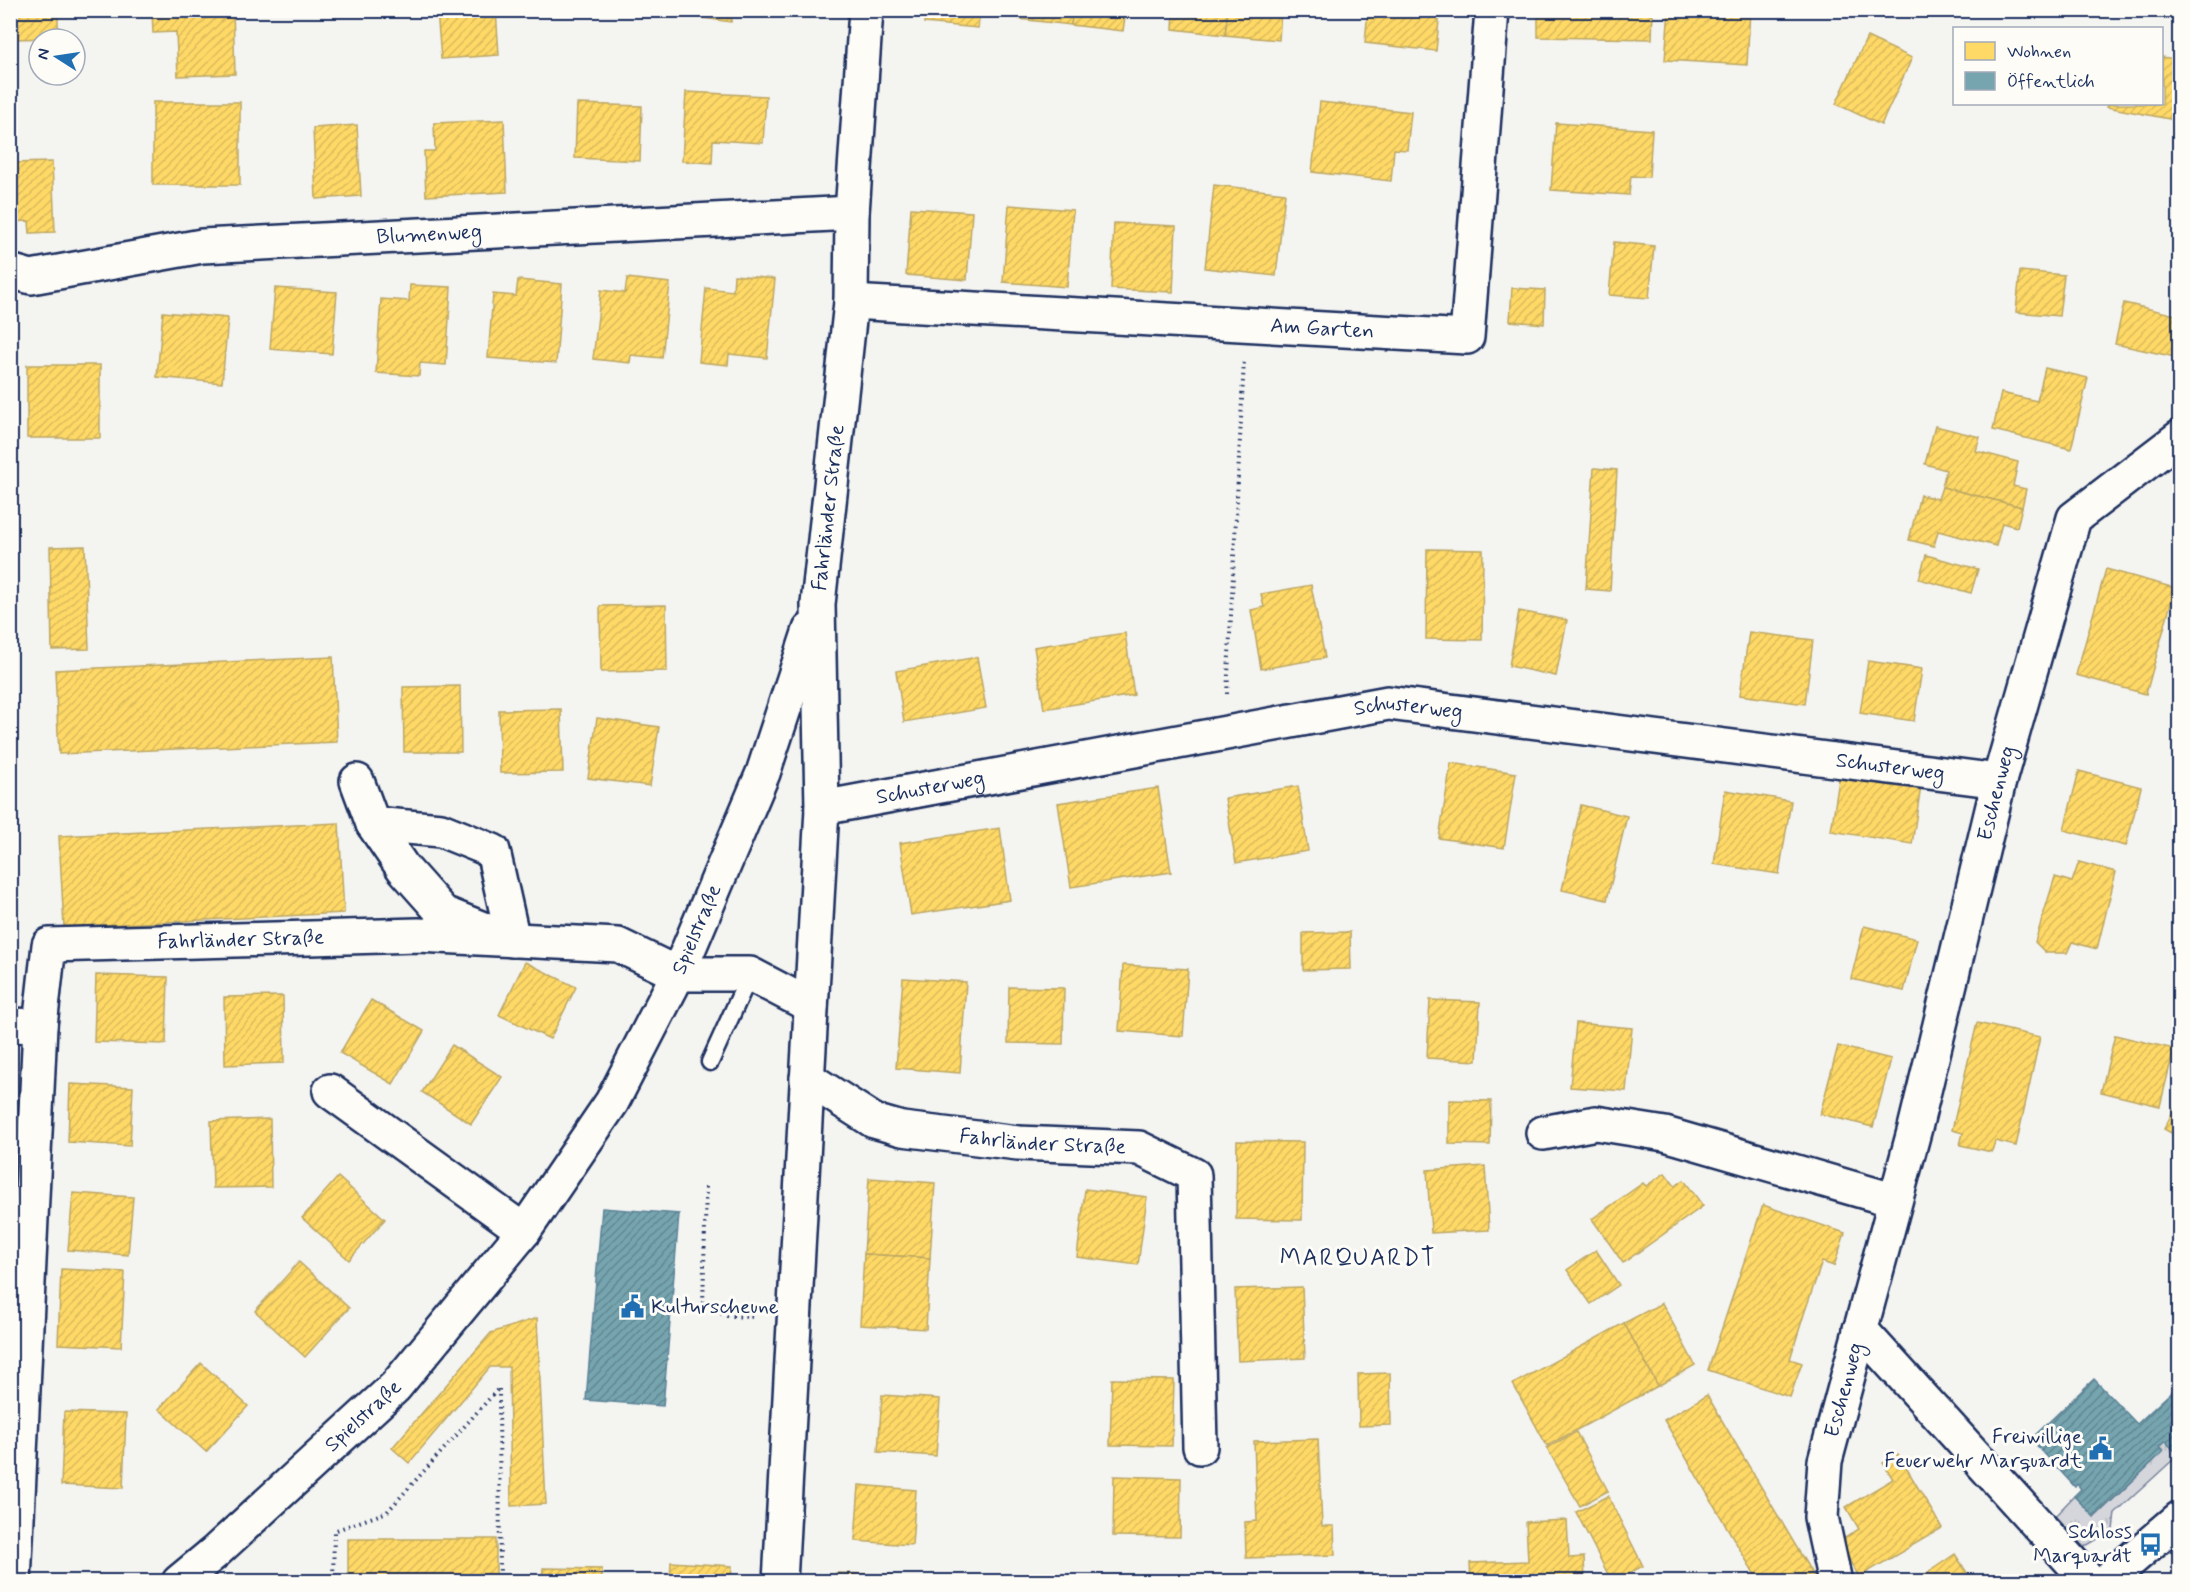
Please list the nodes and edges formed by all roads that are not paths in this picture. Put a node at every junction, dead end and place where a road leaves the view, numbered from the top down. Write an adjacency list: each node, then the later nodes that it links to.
1 (866, 10): 3 (street, Fahrländer Straße)
2 (1492, 10): 5 (street, Am Garten)
3 (852, 213): 4 (street, Blumenweg); 5 (street, Fahrländer Straße)
4 (10, 271)
5 (850, 302): 7 (street, Fahrländer Straße)
6 (2180, 437): 9 (street, Eschenweg)
7 (818, 604): 10 (street, Fahrländer Straße); 13 (street, Spielstraße)
8 (357, 781): 11 (street, Fahrländer Straße)
9 (1999, 781): 10 (street, Schusterweg); 21 (street, Eschenweg)
10 (822, 808): 15 (street, Fahrländer Straße)
11 (373, 824): 12 (street, Fahrländer Straße); 12 (street)
12 (513, 940): 13 (street, Fahrländer Straße); 16 (street, Fahrländer Straße)
13 (678, 974): 14 (street, Fahrländer Straße); 22 (street, Spielstraße)
14 (750, 974): 15 (street, Fahrländer Straße); 17 (lane)
15 (811, 1006): 18 (street, Fahrländer Straße)
16 (25, 1025): 26 (street)
17 (710, 1062)
18 (807, 1078): 24 (street, Fahrländer Straße); 28 (street, Fahrländer Straße)
19 (330, 1091): 22 (street)
20 (1543, 1133): 21 (street)
21 (1893, 1200): 23 (street, Eschenweg)
22 (524, 1231): 27 (street, Spielstraße)
23 (1860, 1329): 29 (street, Eschenweg); 30 (street)
24 (1200, 1448)
25 (2180, 1518): 31 (street)
26 (14, 1581)
27 (179, 1581)
28 (780, 1581)
29 (1836, 1581)
30 (2090, 1581)
31 (2104, 1581)

